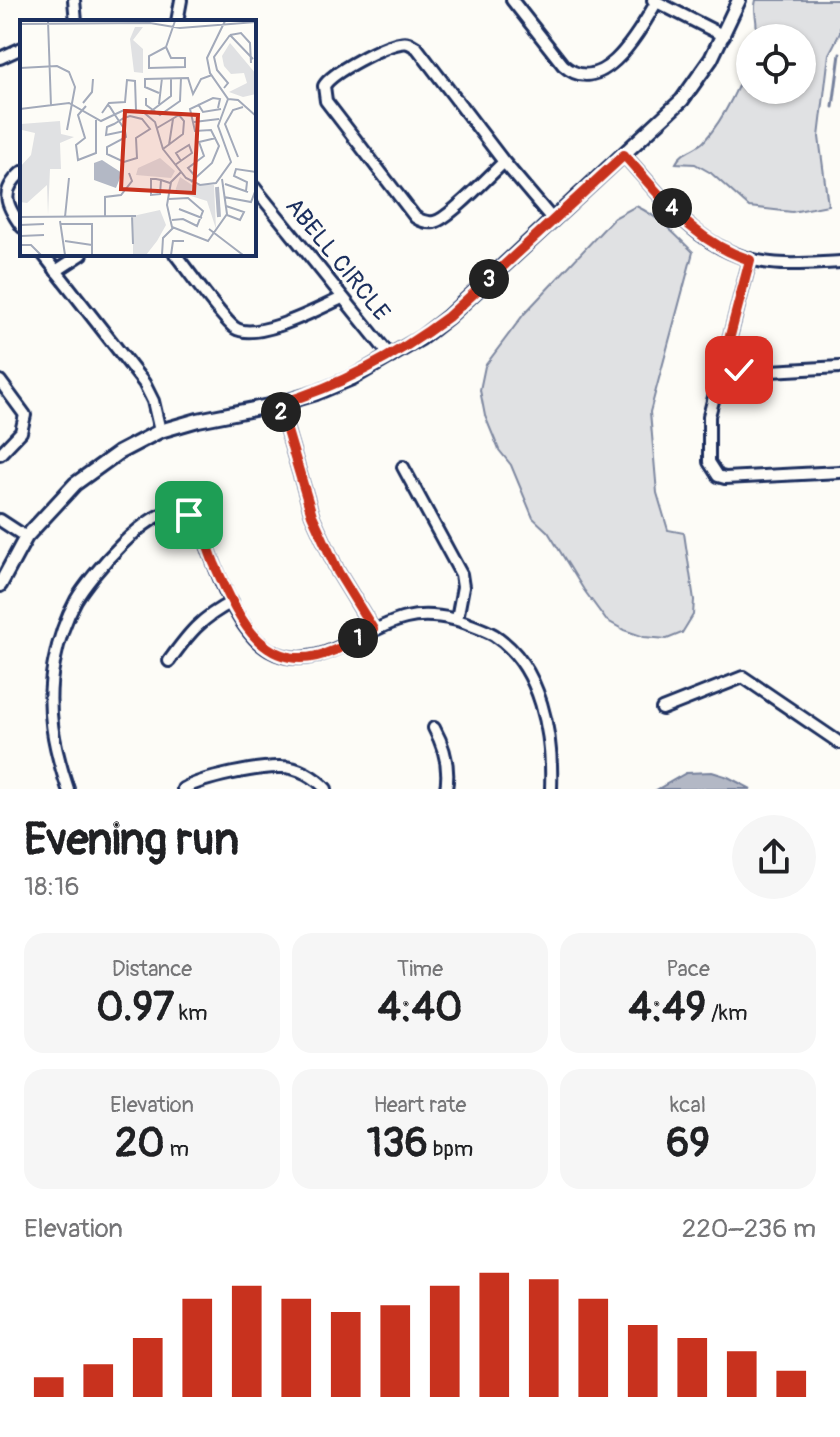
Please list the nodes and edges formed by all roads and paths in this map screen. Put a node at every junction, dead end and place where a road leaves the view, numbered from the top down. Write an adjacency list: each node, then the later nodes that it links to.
1 (74, 0): 6 (street)
2 (181, 0): 7 (street)
3 (512, 0): 5 (street)
4 (739, 0): 8 (street)
5 (654, 1): 8 (street)
6 (76, 20)
7 (177, 20)
8 (724, 36): 11 (street)
9 (20, 49): 10 (street)
10 (0, 58)
11 (624, 155): 15 (street); 20 (street)
12 (504, 162): 12 (street); 15 (street)
13 (20, 173): 16 (street)
14 (256, 190): 23 (street, ABELL CIRCLE)
15 (553, 220): 24 (street)
16 (20, 224)
17 (45, 256): 22 (street)
18 (79, 256): 22 (street)
19 (177, 256): 23 (street)
20 (750, 260): 21 (street); 25 (street)
21 (840, 262)
22 (56, 271): 29 (street)
23 (342, 298): 24 (street, ABELL CIRCLE)
24 (391, 357): 28 (street)
25 (722, 366): 26 (street); 32 (street)
26 (840, 367)
27 (0, 381): 30 (street)
28 (279, 404): 29 (street); 38 (street)
29 (160, 431): 34 (street)
30 (0, 454)
31 (403, 467): 37 (street)
32 (840, 472)
33 (0, 520): 34 (street)
34 (26, 537): 35 (street)
35 (0, 585)
36 (232, 602): 38 (street); 39 (street); 44 (street)
37 (457, 619): 38 (street); 48 (street)
38 (373, 629)
39 (169, 661)
40 (662, 709): 42 (street)
41 (434, 728): 47 (street)
42 (840, 743)
43 (212, 784): 45 (street); 46 (street)
44 (68, 789)
45 (183, 789)
46 (326, 789)
47 (446, 789)
48 (551, 789)

